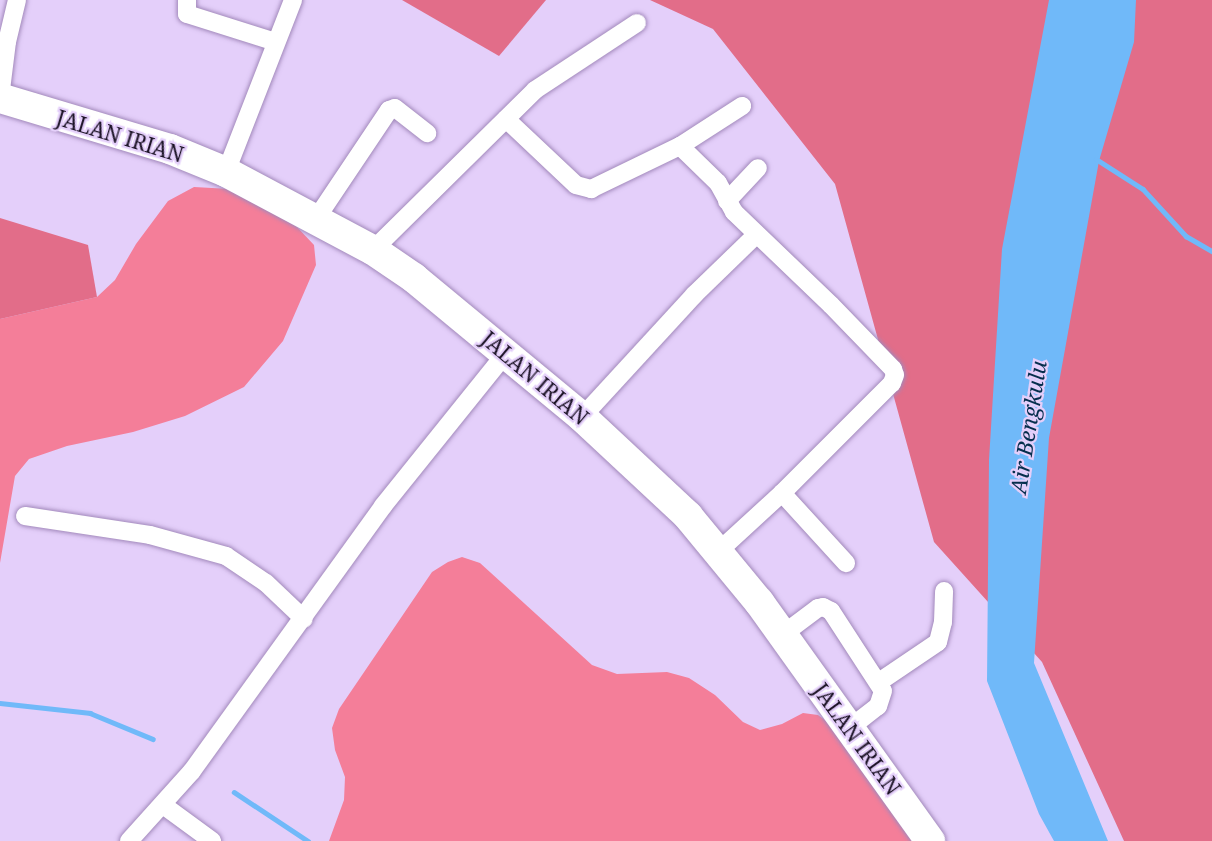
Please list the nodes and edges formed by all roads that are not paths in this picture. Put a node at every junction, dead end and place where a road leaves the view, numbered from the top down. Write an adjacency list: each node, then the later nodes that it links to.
1 (17, 0): 6 (street)
2 (186, 0): 5 (street)
3 (293, 0): 5 (street)
4 (637, 23): 8 (street)
5 (276, 42): 12 (street)
6 (0, 98): 12 (main road, JALAN IRIAN)
7 (741, 106): 10 (street)
8 (506, 118): 10 (street); 16 (street)
9 (428, 133): 14 (street)
10 (680, 146): 13 (street)
11 (758, 168): 13 (street)
12 (226, 172): 14 (main road, JALAN IRIAN)
13 (727, 201): 15 (street)
14 (316, 219): 16 (main road, JALAN IRIAN)
15 (756, 235): 18 (street); 19 (street)
16 (373, 250): 17 (main road, JALAN IRIAN)
17 (506, 353): 18 (main road, JALAN IRIAN); 24 (street)
18 (582, 417): 21 (main road, JALAN IRIAN)
19 (782, 493): 21 (street); 22 (street)
20 (25, 516): 24 (street)
21 (719, 551): 25 (main road, JALAN IRIAN)
22 (846, 562)
23 (944, 591): 26 (street)
24 (304, 619): 28 (street)
25 (782, 635): 26 (street); 27 (main road, JALAN IRIAN)
26 (879, 682): 27 (street)
27 (850, 728): 31 (main road, JALAN IRIAN)
28 (163, 805): 29 (street); 30 (street)
29 (129, 841)
30 (212, 841)
31 (930, 841)

